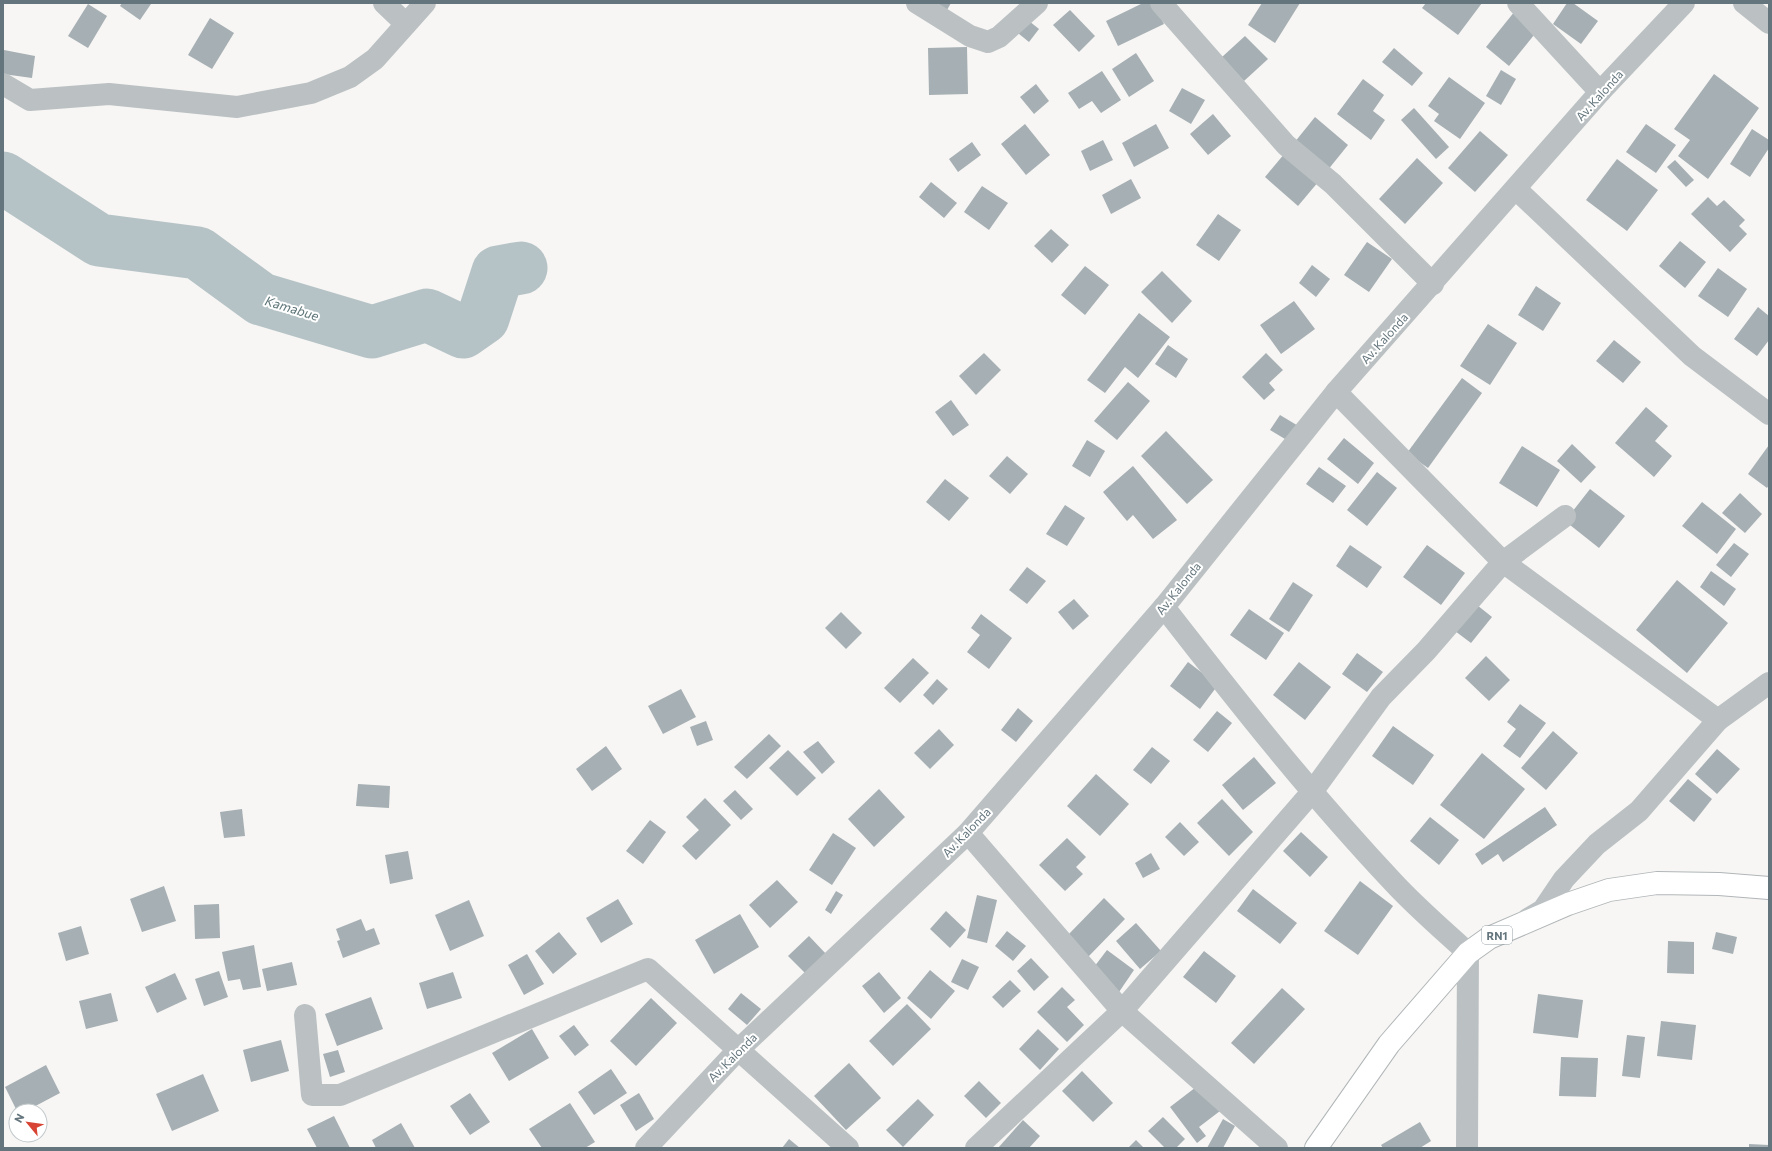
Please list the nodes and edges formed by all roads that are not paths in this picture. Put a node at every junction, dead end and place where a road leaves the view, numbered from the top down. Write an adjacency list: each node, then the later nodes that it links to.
1 (384, 3): 9 (street)
2 (425, 3): 9 (street)
3 (918, 3): 4 (street)
4 (1037, 3)
5 (1161, 3): 14 (street)
6 (1518, 3): 12 (street)
7 (1684, 3): 12 (street, Av. Kalonda)
8 (1744, 3): 10 (street)
9 (406, 24): 11 (street)
10 (1769, 24)
11 (3, 84)
12 (1600, 92): 13 (street, Av. Kalonda)
13 (1516, 189): 14 (street, Av. Kalonda); 16 (street)
14 (1433, 284): 15 (street, Av. Kalonda)
15 (1336, 392): 18 (street); 19 (street, Av. Kalonda)
16 (1769, 414)
17 (1565, 516): 18 (street)
18 (1503, 562): 21 (street); 22 (street)
19 (1164, 607): 22 (street); 23 (street, Av. Kalonda)
20 (1769, 683): 21 (street)
21 (1718, 720): 25 (street)
22 (1312, 792): 26 (street); 27 (street)
23 (968, 833): 27 (street); 29 (street, Av. Kalonda)
24 (1769, 888): 25 (highway, RN1)
25 (1522, 923): 26 (highway, RN1)
26 (1468, 953): 34 (highway, RN1); 35 (street)
27 (1122, 1011): 32 (street); 33 (street)
28 (305, 1015): 29 (street)
29 (738, 1050): 30 (street, Av. Kalonda); 31 (street)
30 (646, 1148)
31 (848, 1148)
32 (976, 1148)
33 (1277, 1148)
34 (1316, 1148)
35 (1467, 1148)

